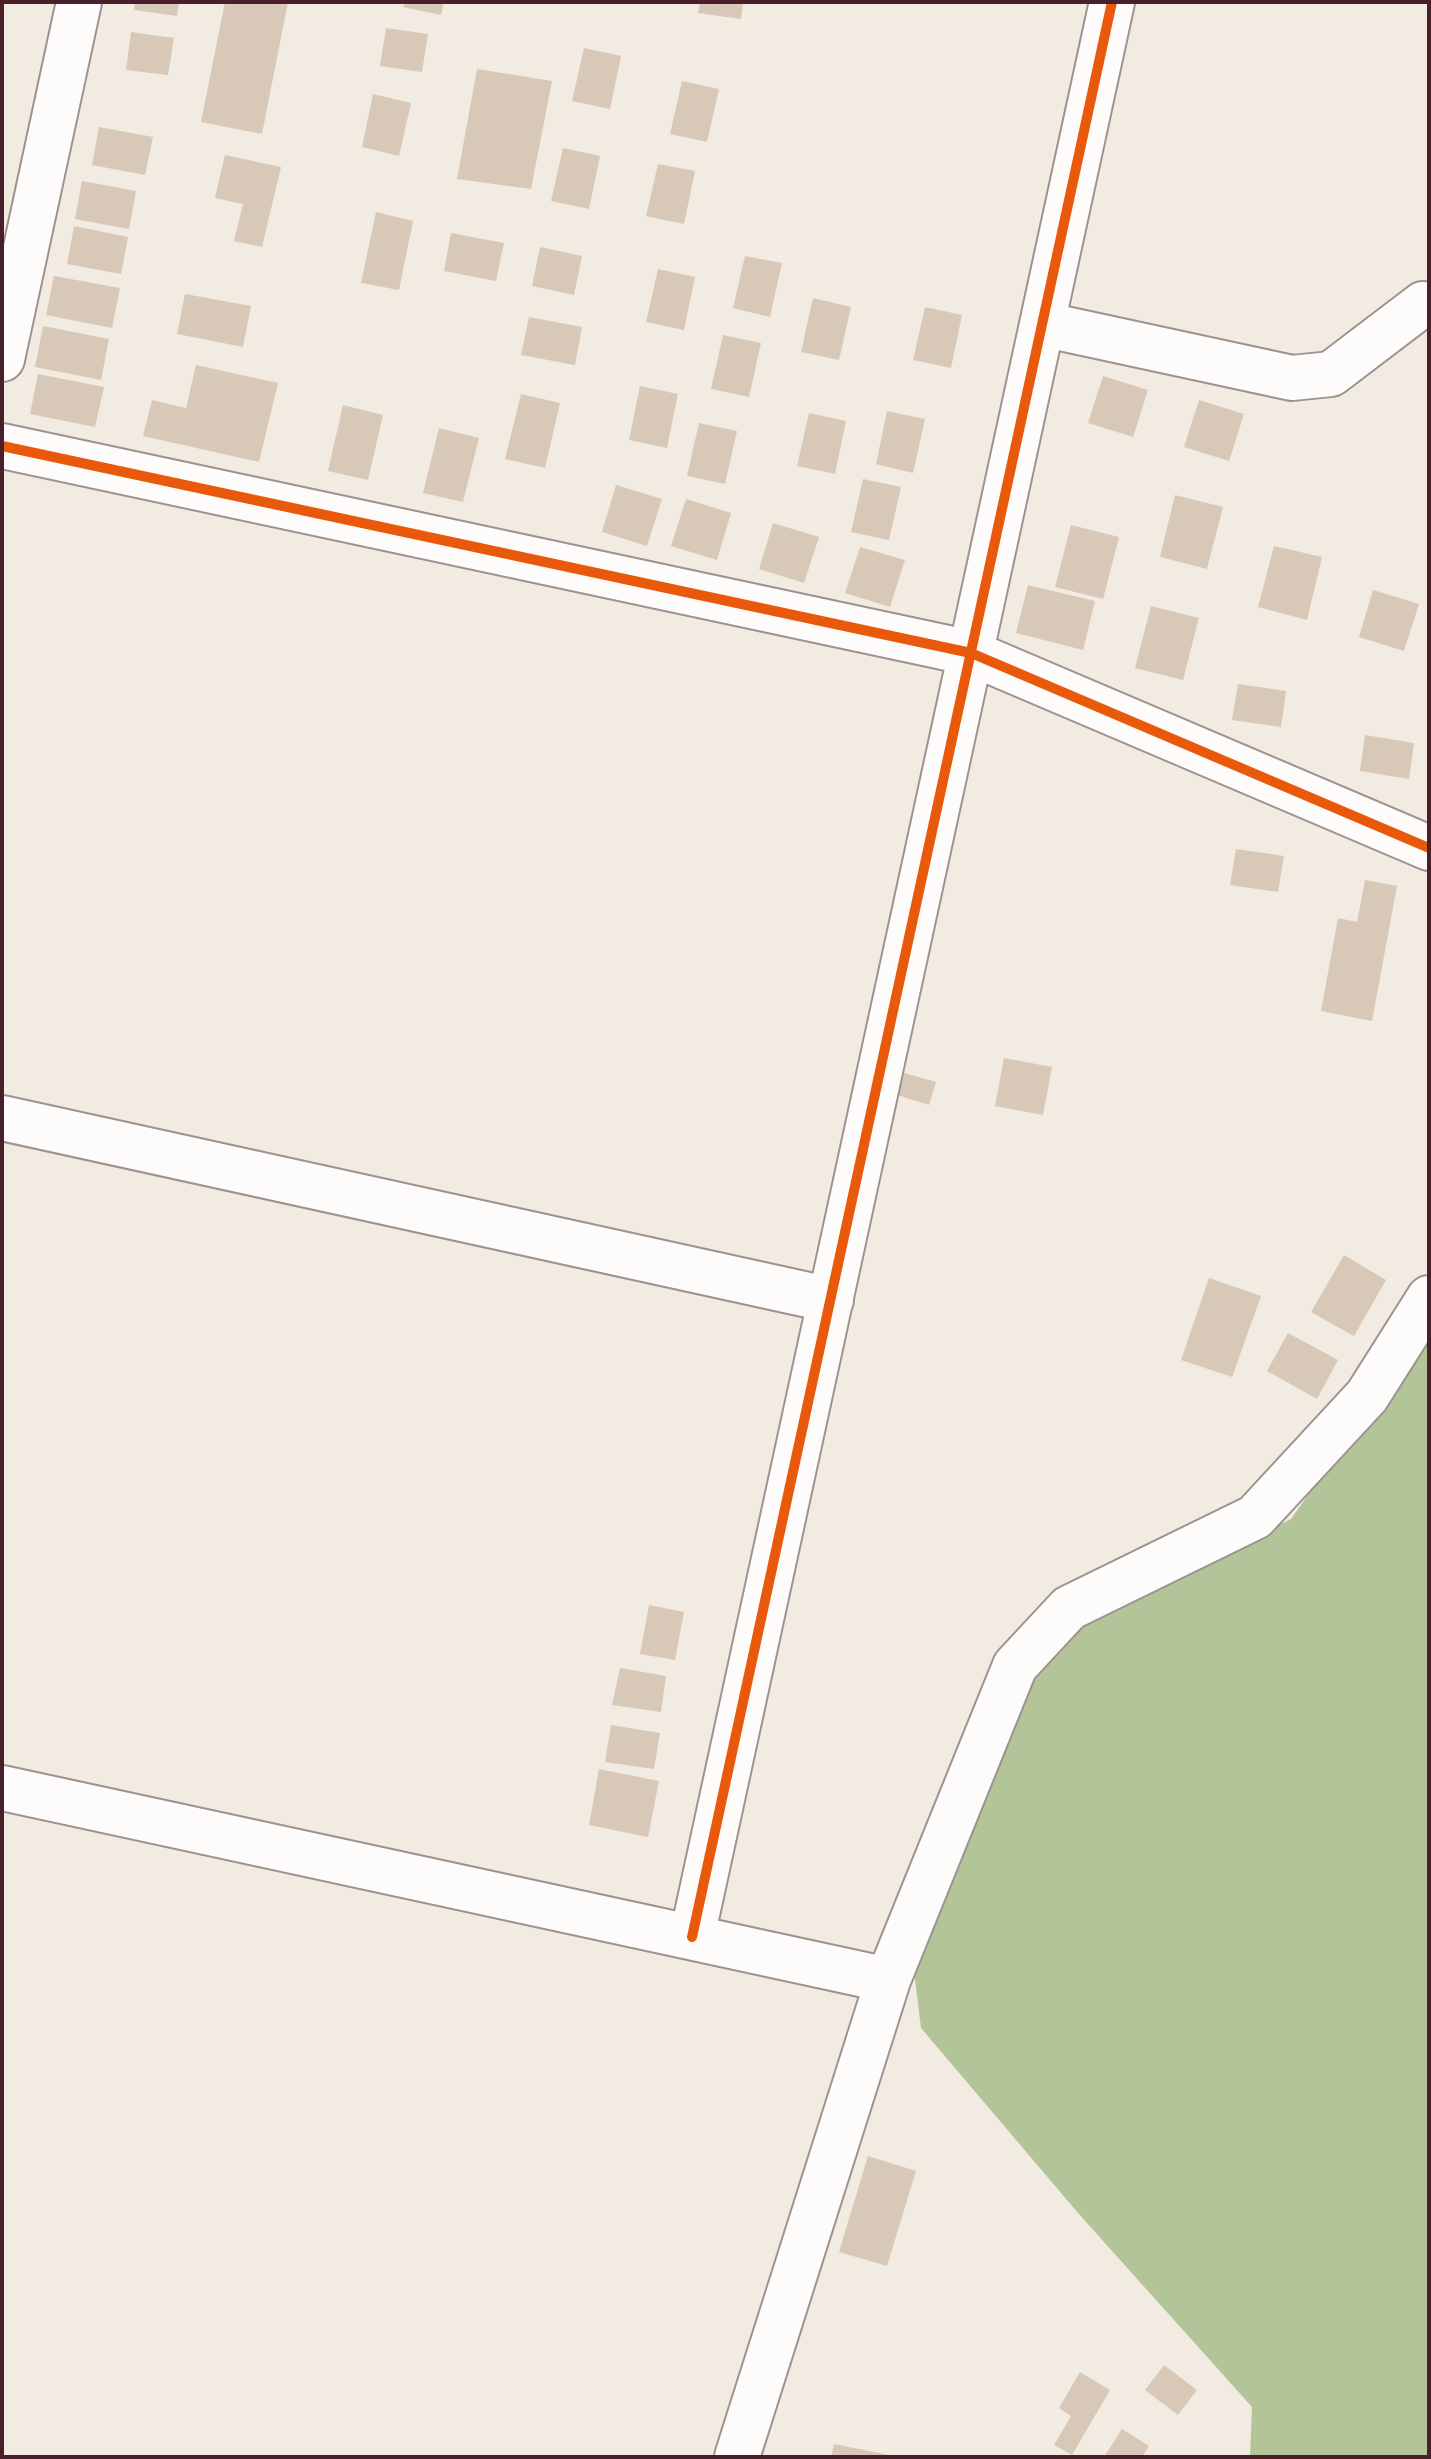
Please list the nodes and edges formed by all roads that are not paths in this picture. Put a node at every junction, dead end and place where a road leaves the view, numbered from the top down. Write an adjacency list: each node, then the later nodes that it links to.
1 (79, 2): 5 (street)
2 (1101, 4): 4 (street)
3 (1429, 305): 4 (street)
4 (1042, 324): 7 (street)
5 (2, 359)
6 (2, 446): 7 (street)
7 (971, 653): 8 (street); 11 (street)
8 (1429, 848)
9 (2, 1118): 11 (street)
10 (1429, 1298): 14 (street)
11 (831, 1300): 13 (street)
12 (2, 1788): 13 (street)
13 (692, 1937): 14 (street)
14 (888, 1980): 15 (street)
15 (737, 2457)

